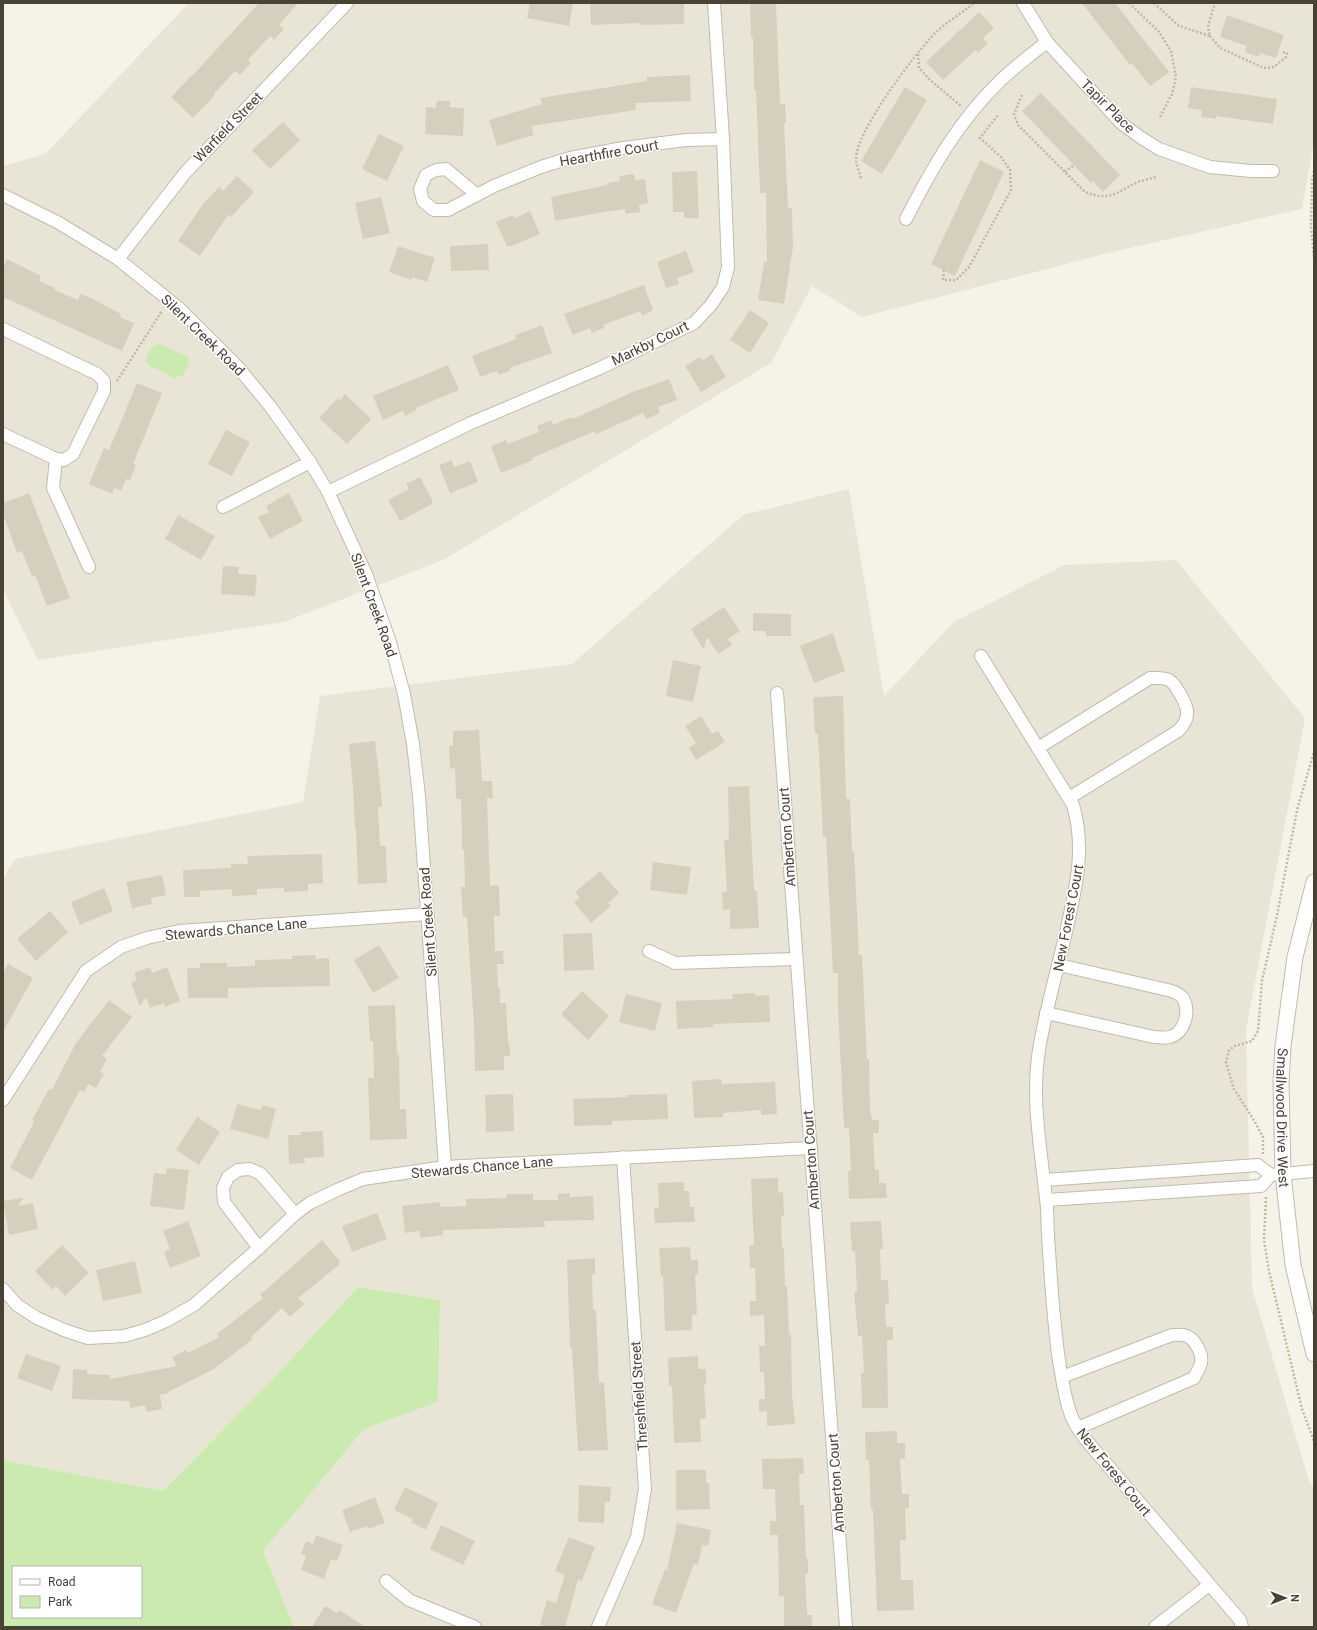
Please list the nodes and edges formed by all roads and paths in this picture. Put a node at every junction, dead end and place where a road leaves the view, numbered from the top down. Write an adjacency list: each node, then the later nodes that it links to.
1 (347, 3): 27 (street, Warfield Street)
2 (714, 3): 16 (street, Markby Court)
3 (974, 3): 11 (path)
4 (1023, 3): 9 (street, Tapir Place)
5 (1129, 3): 15 (path)
6 (1154, 3): 8 (path)
7 (1215, 3): 8 (path)
8 (1210, 36): 10 (path)
9 (1047, 42): 13 (street); 18 (street, Tapir Place)
10 (1282, 52)
11 (918, 53): 13 (path); 22 (path)
12 (1022, 95): 20 (path)
13 (971, 113): 25 (street)
14 (998, 115): 28 (path)
15 (1159, 119)
16 (723, 139): 24 (street, Hearthfire Court); 35 (street, Markby Court)
17 (1074, 165): 20 (path)
18 (1273, 170)
19 (1314, 171): 26 (path)
20 (1065, 172): 21 (path)
21 (1156, 177)
22 (861, 178)
23 (3, 195): 27 (street, Silent Creek Road)
24 (477, 195)
25 (906, 219)
26 (1314, 258)
27 (118, 259): 29 (street, Silent Creek Road)
28 (944, 270)
29 (169, 300): 31 (path); 34 (street, Silent Creek Road)
30 (3, 329): 33 (street)
31 (117, 381)
32 (3, 434): 33 (street)
33 (56, 459): 37 (street)
34 (310, 462): 35 (street, Silent Creek Road); 36 (street)
35 (328, 492): 44 (street, Silent Creek Road)
36 (223, 507)
37 (89, 567)
38 (981, 656): 40 (street, New Forest Court)
39 (777, 694): 46 (street, Amberton Court)
40 (1038, 748): 42 (street, New Forest Court); 42 (street)
41 (1314, 752): 50 (path)
42 (1068, 798): 47 (street, New Forest Court)
43 (1314, 882): 55 (street, Smallwood Drive West)
44 (428, 914): 49 (street, Stewards Chance Lane); 53 (street, Silent Creek Road)
45 (649, 951): 46 (street)
46 (796, 959): 51 (street, Amberton Court)
47 (1059, 965): 48 (street, New Forest Court); 48 (street)
48 (1046, 1013): 56 (street, New Forest Court)
49 (3, 1100)
50 (1263, 1137)
51 (811, 1148): 52 (street, Stewards Chance Lane); 70 (street, Amberton Court)
52 (623, 1157): 53 (street, Stewards Chance Lane); 69 (street, Threshfield Street)
53 (445, 1167): 59 (street, Stewards Chance Lane)
54 (1314, 1171): 55 (street)
55 (1277, 1174): 56 (street); 57 (street); 62 (street, Smallwood Drive West)
56 (1044, 1180): 57 (street, New Forest Court)
57 (1046, 1200): 63 (street, New Forest Court)
58 (1267, 1206): 65 (path)
59 (295, 1214): 60 (street, Stewards Chance Lane); 60 (street)
60 (259, 1248): 61 (street, Stewards Chance Lane)
61 (3, 1289)
62 (1314, 1354)
63 (1062, 1377): 64 (street, New Forest Court); 64 (street)
64 (1078, 1428): 67 (street, New Forest Court)
65 (1314, 1442)
66 (386, 1581): 68 (street)
67 (1209, 1585): 71 (street); 72 (street, New Forest Court)
68 (475, 1627)
69 (598, 1627)
70 (846, 1627)
71 (1156, 1627)
72 (1242, 1627)

